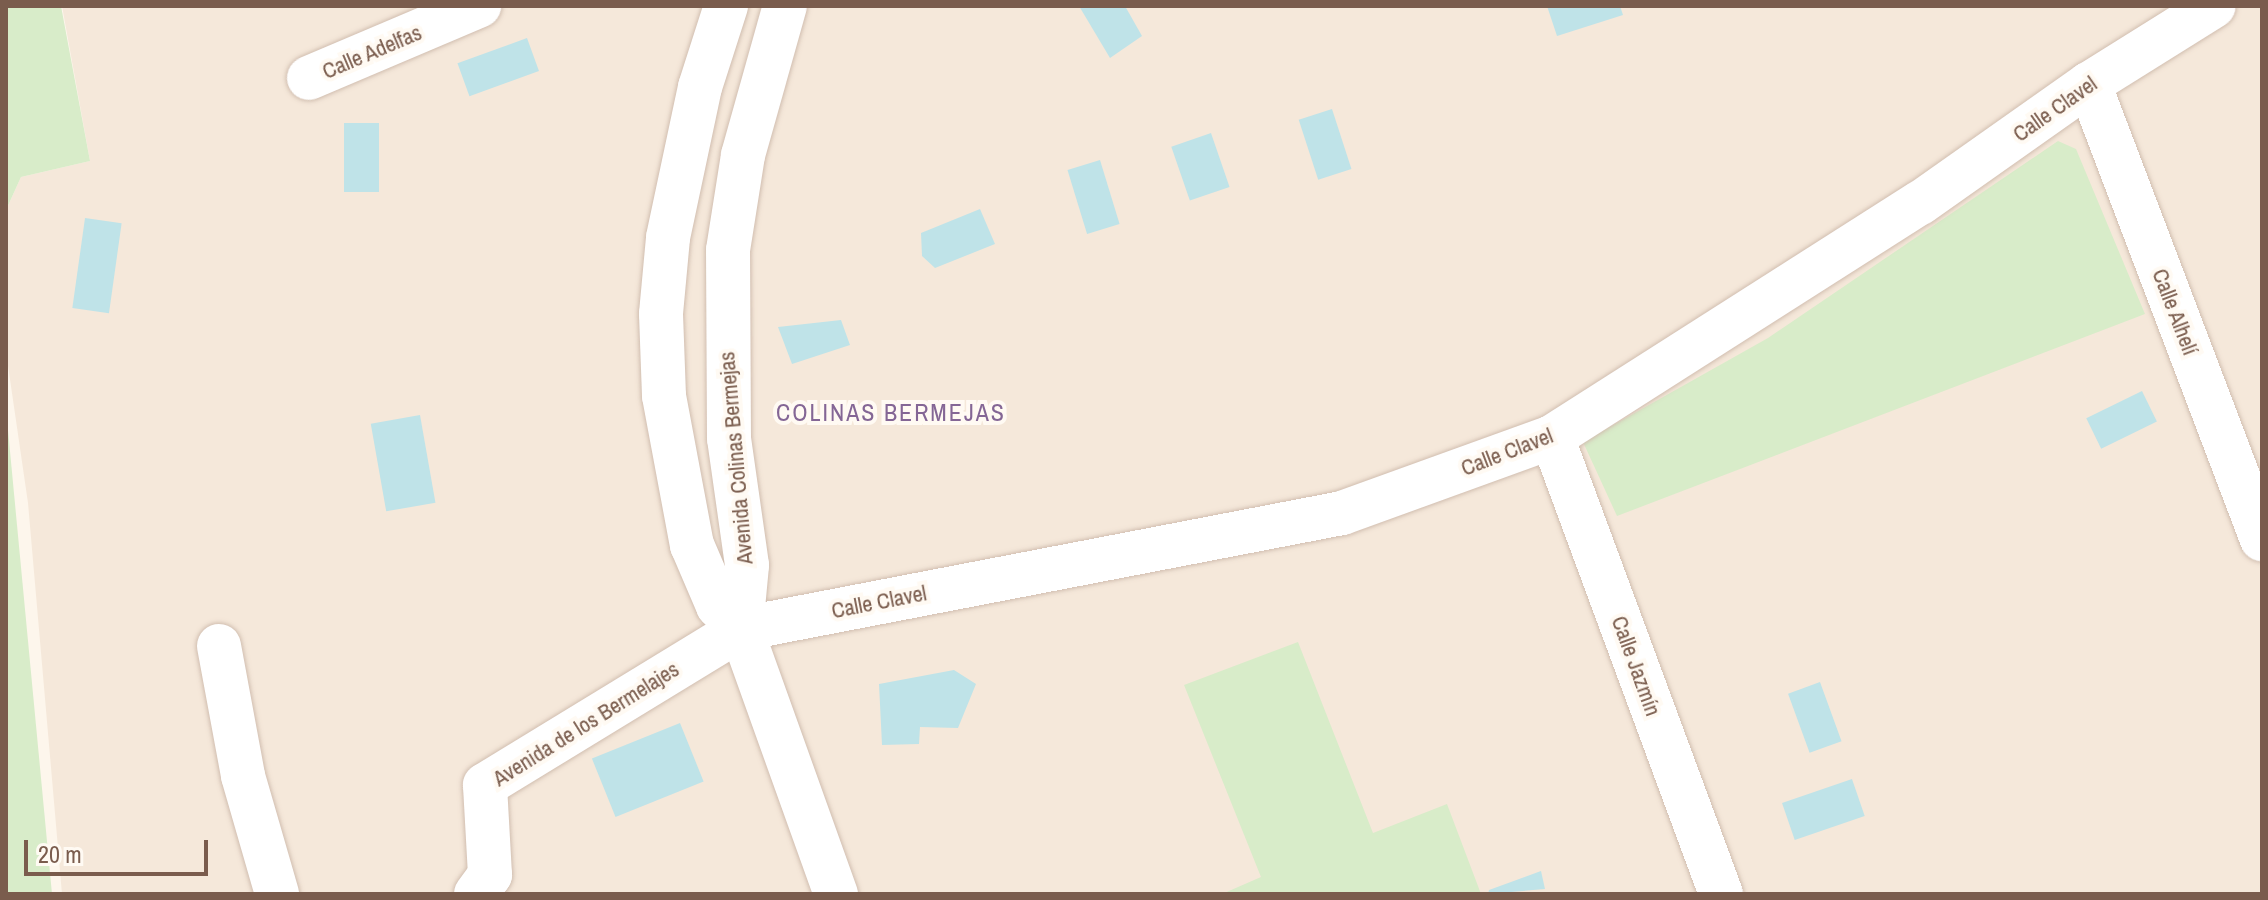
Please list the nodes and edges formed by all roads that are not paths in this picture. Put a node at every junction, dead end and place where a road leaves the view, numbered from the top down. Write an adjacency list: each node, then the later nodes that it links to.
1 (479, 6): 5 (street, Calle Adelfas)
2 (726, 6): 9 (street, Avenida Colinas Bermejas)
3 (785, 6): 9 (street, Avenida Colinas Bermejas)
4 (2214, 6): 6 (street, Calle Clavel)
5 (309, 78)
6 (2089, 84): 7 (street, Calle Clavel); 8 (street, Calle Alhelí)
7 (1552, 437): 9 (street, Calle Clavel); 14 (street, Calle Jazmín)
8 (2262, 539)
9 (741, 629): 12 (street, Avenida de los Bermelajes); 13 (street, Avenida Colinas Bermejas)
10 (219, 646): 11 (street)
11 (277, 894)
12 (476, 894)
13 (836, 894)
14 (1721, 894)

